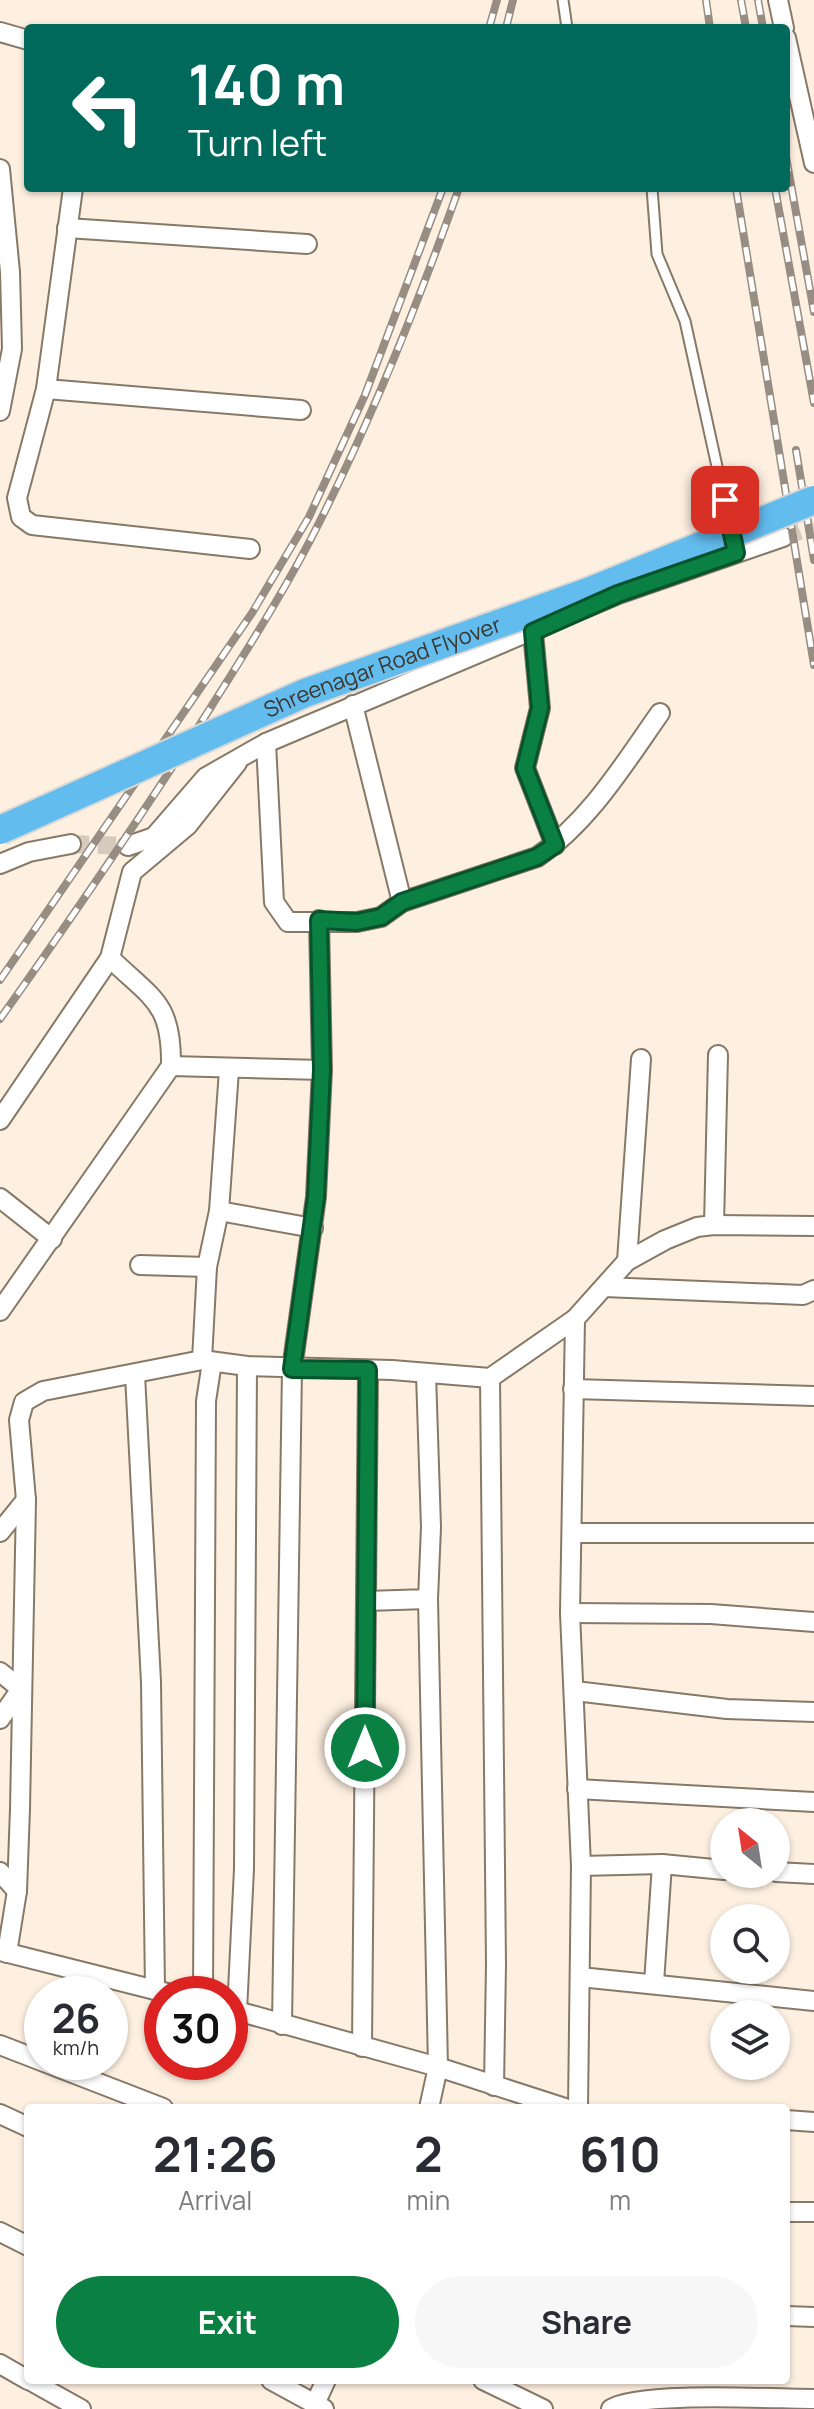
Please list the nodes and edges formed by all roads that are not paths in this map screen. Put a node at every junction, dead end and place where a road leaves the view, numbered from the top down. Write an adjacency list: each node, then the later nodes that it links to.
1 (563, 0): 3 (lane)
2 (778, 0): 4 (street)
3 (566, 24)
4 (783, 24)
5 (0, 32): 6 (street)
6 (24, 39)
7 (790, 51): 8 (street)
8 (808, 107): 9 (street)
9 (814, 163)
10 (0, 169): 11 (street)
11 (1, 190): 18 (street)
12 (72, 192): 14 (street)
13 (652, 192): 22 (lane)
14 (67, 228): 15 (street); 16 (street)
15 (307, 244)
16 (46, 389): 17 (street); 21 (street)
17 (301, 410)
18 (0, 411)
19 (814, 500): 28 (highway, Shreenagar Road Flyover, bridge)
20 (783, 537): 22 (street)
21 (250, 549)
22 (736, 553): 23 (street)
23 (533, 632): 24 (street); 30 (street)
24 (353, 705): 26 (street); 33 (street)
25 (660, 713): 30 (street)
26 (266, 743): 27 (street); 34 (street)
27 (243, 754): 31 (street); 35 (street)
28 (0, 830)
29 (71, 844): 32 (street)
30 (555, 845): 33 (street)
31 (128, 846)
32 (0, 864)
33 (402, 902): 34 (street)
34 (319, 920): 40 (street)
35 (110, 958): 38 (street); 41 (street)
36 (718, 1055): 44 (street)
37 (641, 1059): 48 (street)
38 (171, 1066): 39 (street); 47 (street)
39 (229, 1070): 40 (street); 43 (street)
40 (322, 1070): 46 (street)
41 (0, 1120)
42 (0, 1198): 47 (street)
43 (219, 1211): 46 (street); 50 (street)
44 (714, 1225): 45 (street); 48 (street)
45 (814, 1226)
46 (313, 1228): 57 (street)
47 (52, 1239): 53 (street)
48 (627, 1261): 51 (street)
49 (140, 1265): 50 (street)
50 (207, 1267): 55 (street)
51 (604, 1287): 52 (street); 54 (street)
52 (814, 1290)
53 (0, 1311)
54 (575, 1319): 61 (street); 62 (street)
55 (207, 1361): 56 (street); 60 (street); 90 (street)
56 (247, 1366): 57 (street); 91 (street)
57 (292, 1369): 58 (street); 97 (street)
58 (368, 1370): 59 (street); 71 (street)
59 (426, 1374): 61 (street); 70 (street)
60 (135, 1375): 65 (street); 89 (street)
61 (490, 1378): 101 (street)
62 (573, 1389): 63 (street); 68 (street)
63 (814, 1396)
64 (0, 1414): 65 (street)
65 (19, 1420): 66 (street)
66 (26, 1500): 67 (street); 75 (street)
67 (0, 1532)
68 (573, 1533): 69 (street); 72 (street)
69 (814, 1533)
70 (428, 1599): 71 (street); 100 (street)
71 (366, 1601): 99 (street)
72 (570, 1613): 73 (street); 76 (street)
73 (814, 1622)
74 (0, 1672): 75 (street)
75 (21, 1689): 78 (street); 87 (street)
76 (575, 1691): 77 (street); 79 (street)
77 (814, 1712)
78 (0, 1719)
79 (577, 1789): 80 (street); 82 (street)
80 (814, 1802)
81 (662, 1864): 82 (street); 83 (street); 93 (street)
82 (581, 1866): 92 (street)
83 (710, 1869)
84 (0, 1872): 87 (street)
85 (790, 1873): 86 (street)
86 (814, 1874)
87 (17, 1891): 88 (street)
88 (4, 1952): 94 (street)
89 (162, 1976)
90 (203, 1976)
91 (236, 1976)
92 (580, 1977): 93 (street); 105 (street)
93 (654, 1983): 95 (street)
94 (144, 1987)
95 (814, 2001)
96 (248, 2015): 97 (street)
97 (282, 2025): 99 (street)
98 (0, 2045): 102 (street)
99 (362, 2047): 100 (street)
100 (438, 2067): 101 (street); 103 (street)
101 (494, 2086): 104 (street)
102 (153, 2104)
103 (430, 2104)
104 (552, 2104)
105 (578, 2104)
106 (0, 2114): 109 (street)
107 (790, 2120): 108 (street)
108 (814, 2122)
109 (24, 2125)
110 (790, 2212): 111 (street)
111 (814, 2212)
112 (0, 2232): 113 (street)
113 (24, 2244)
114 (790, 2316): 115 (street)
115 (814, 2317)
116 (0, 2364): 117 (street)
117 (24, 2378)
118 (35, 2384): 124 (street)
119 (278, 2384): 123 (street)
120 (325, 2384): 123 (street)
121 (491, 2384): 125 (street)
122 (814, 2399): 126 (street)
123 (319, 2406)
124 (81, 2409)
125 (543, 2409)
126 (611, 2409)

